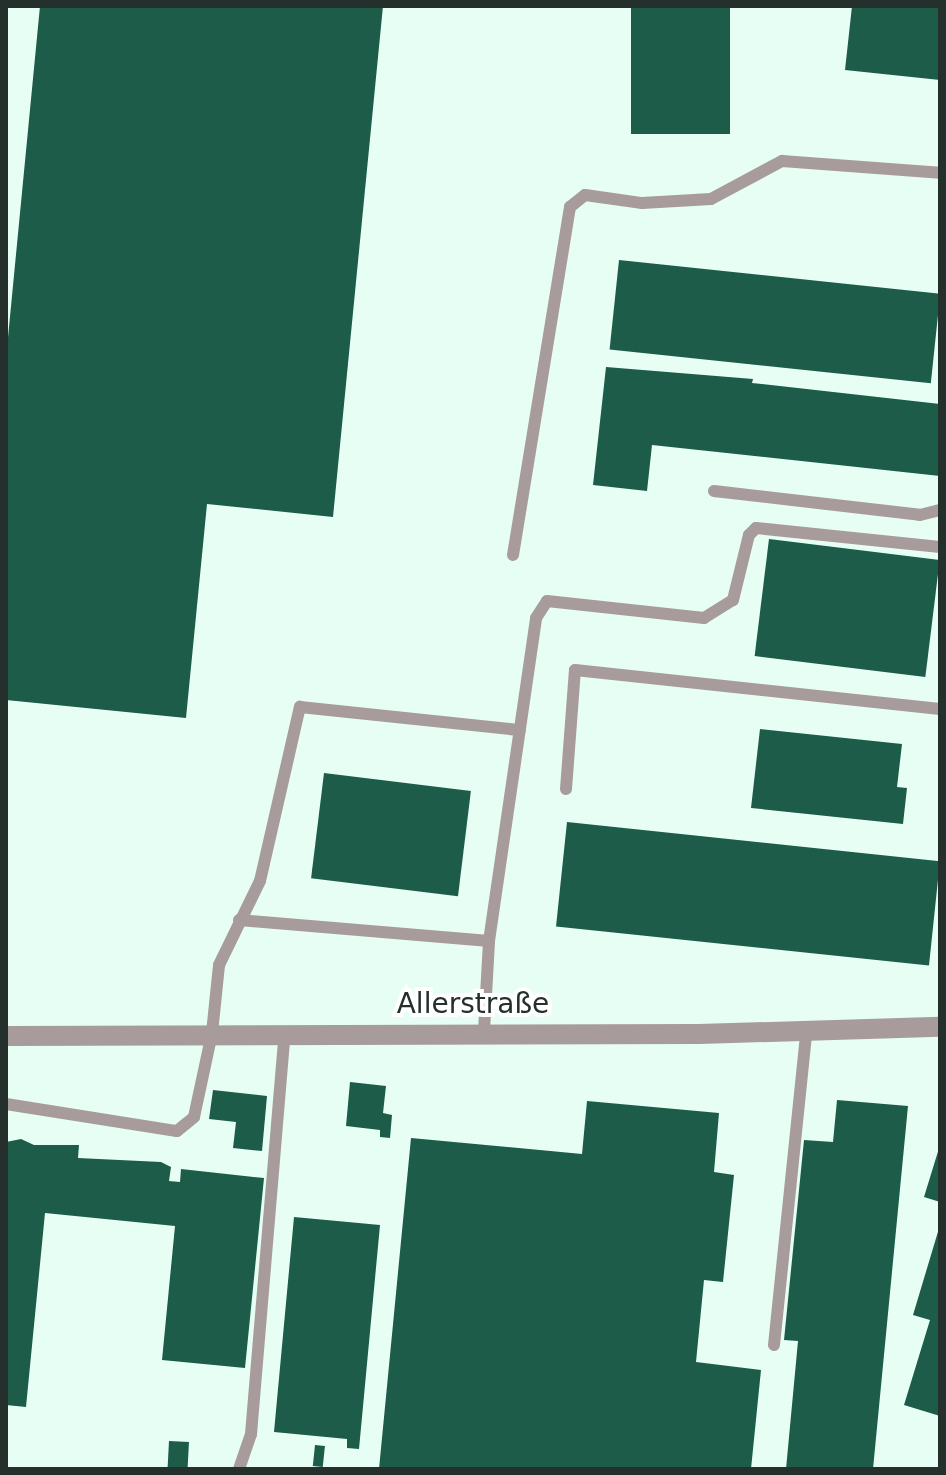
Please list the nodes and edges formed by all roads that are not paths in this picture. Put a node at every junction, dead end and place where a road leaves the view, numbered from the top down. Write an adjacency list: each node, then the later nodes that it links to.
1 (940, 173): 5 (lane)
2 (714, 491): 3 (lane)
3 (940, 510)
4 (940, 547): 7 (lane)
5 (513, 555)
6 (940, 709): 8 (lane)
7 (520, 730): 9 (lane); 10 (lane)
8 (566, 789)
9 (239, 920): 10 (lane); 13 (lane)
10 (489, 941): 12 (lane)
11 (940, 1027): 15 (street, Allerstraße)
12 (484, 1031): 14 (street, Allerstraße); 15 (street, Allerstraße)
13 (212, 1033): 14 (street, Allerstraße); 16 (street, Allerstraße); 17 (lane)
14 (285, 1033): 19 (lane)
15 (806, 1033): 18 (lane)
16 (6, 1036)
17 (6, 1104)
18 (774, 1345)
19 (239, 1469)

